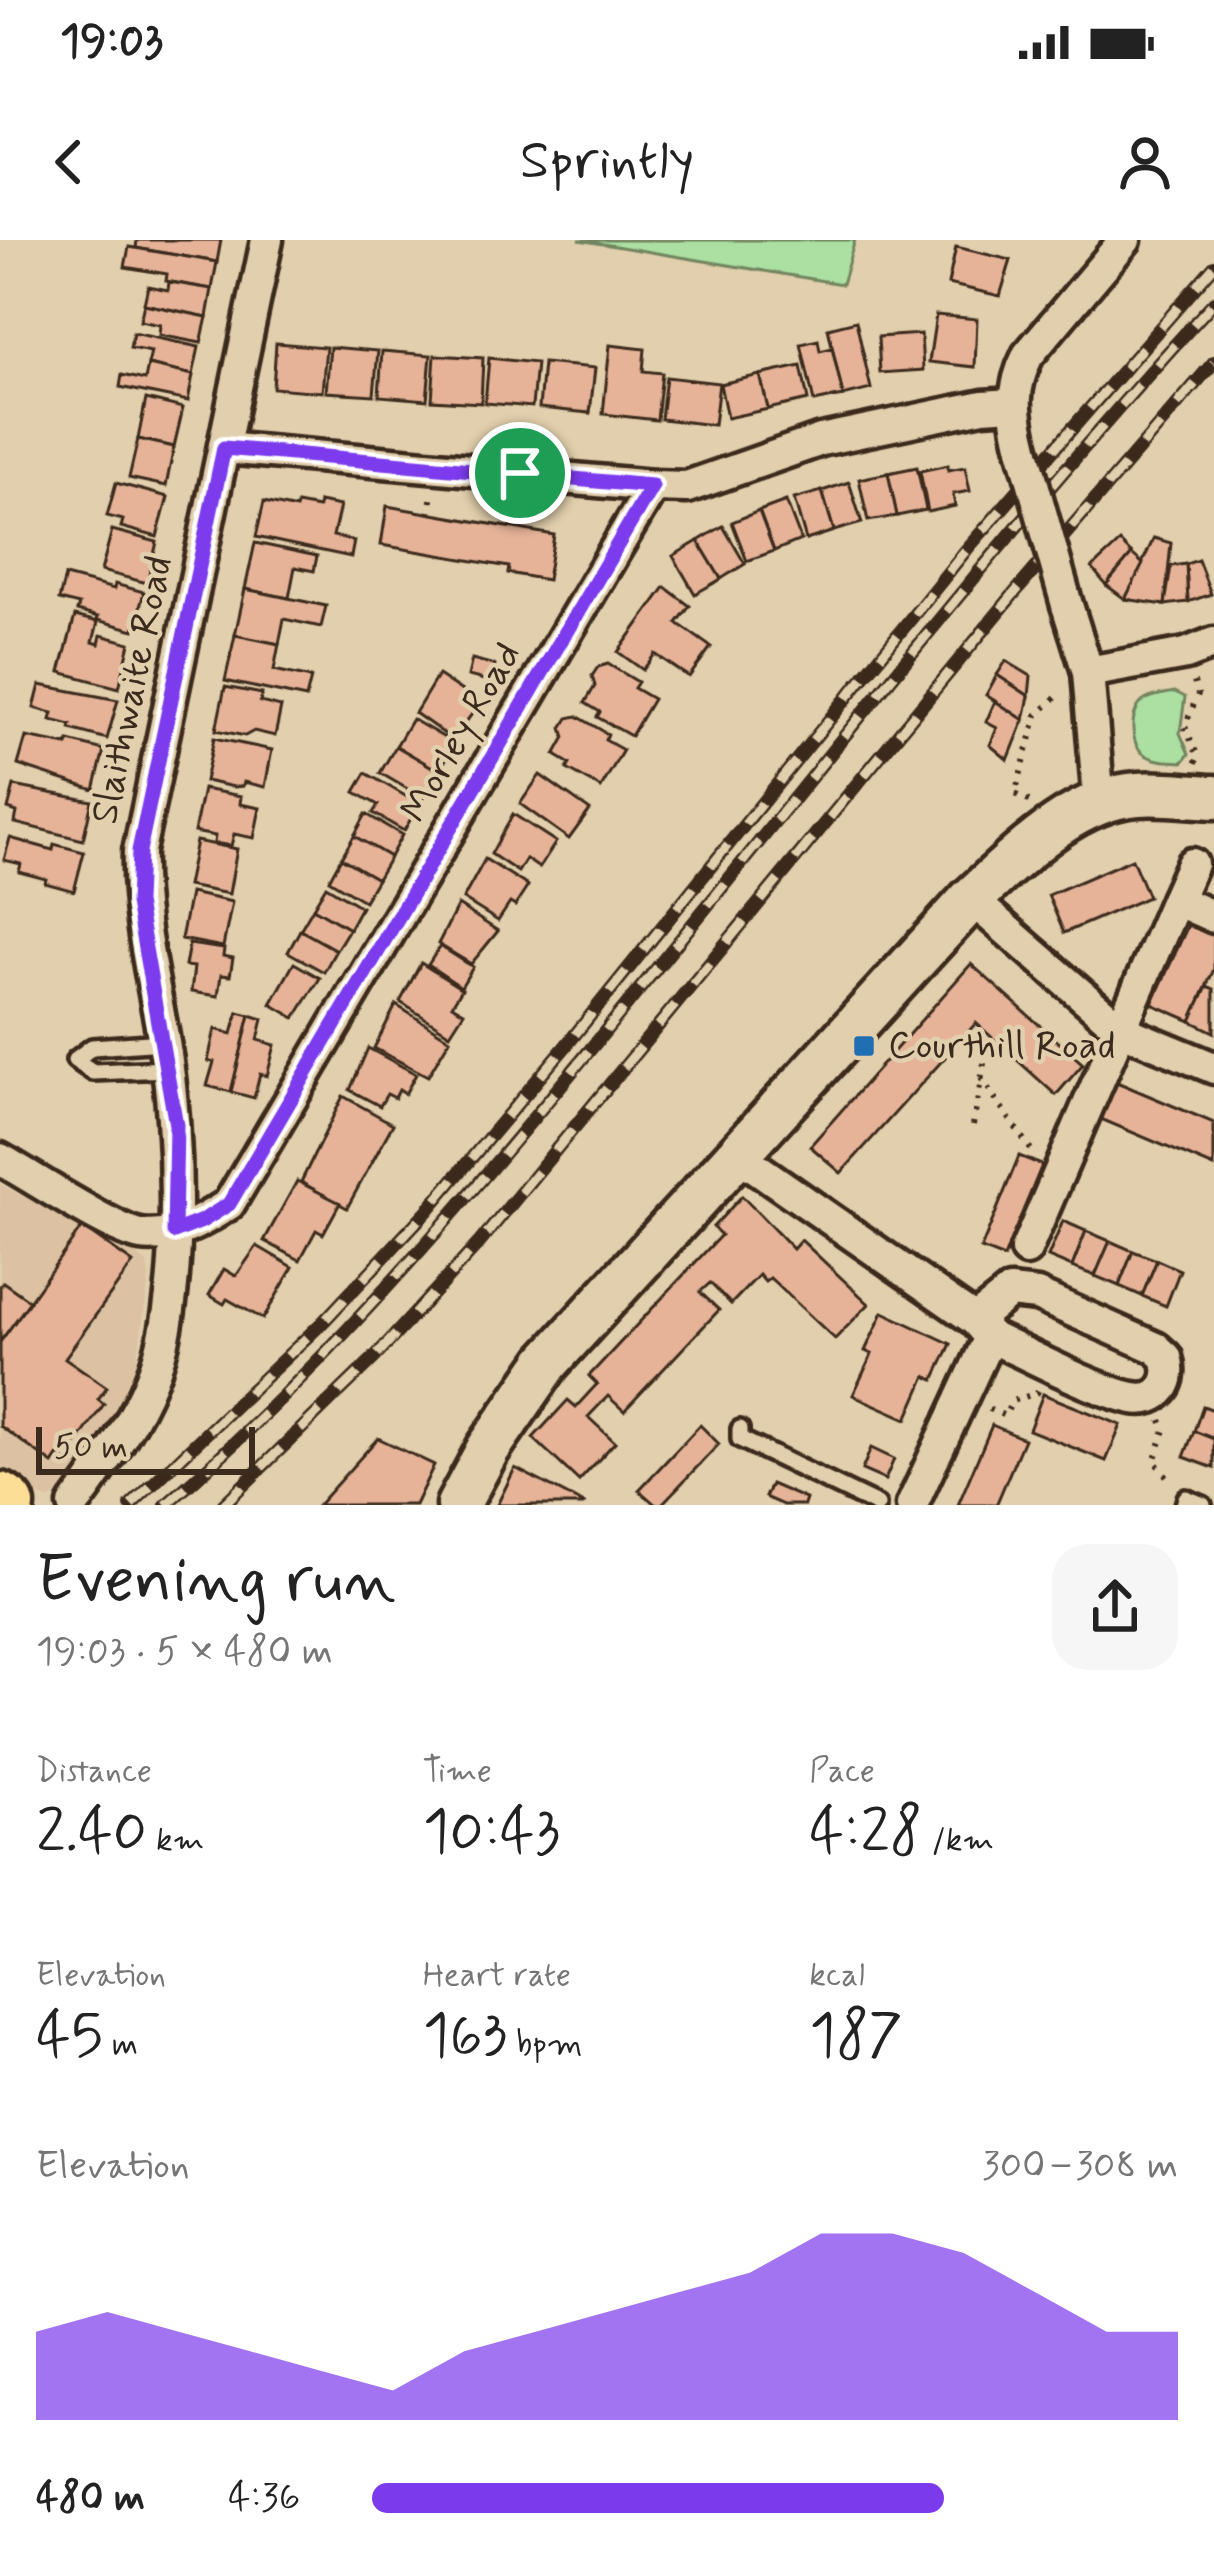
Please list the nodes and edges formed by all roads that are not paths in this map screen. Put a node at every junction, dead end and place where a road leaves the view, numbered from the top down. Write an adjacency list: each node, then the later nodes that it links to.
1 (267, 240): 4 (street, Slaithwaite Road)
2 (1125, 240): 3 (street)
3 (1013, 404): 5 (street); 7 (street, bridge)
4 (224, 448): 5 (street); 15 (street, Slaithwaite Road)
5 (652, 486): 19 (street, Morley Road)
6 (1200, 648): 7 (street)
7 (1088, 670): 9 (street)
8 (1214, 797): 9 (street)
9 (1100, 802): 11 (street)
10 (1192, 864): 12 (street)
11 (971, 899): 14 (street); 17 (street)
12 (1176, 900): 13 (street); 14 (street)
13 (1214, 917)
14 (1122, 1030): 16 (street); 20 (street)
15 (166, 1055): 15 (lane); 19 (street, Slaithwaite Road)
16 (1214, 1068)
17 (738, 1155): 21 (street); 25 (street)
18 (0, 1159): 19 (street)
19 (174, 1232): 24 (street)
20 (1026, 1250)
21 (983, 1328): 21 (street); 27 (street)
22 (740, 1429): 26 (lane)
23 (1185, 1502): 28 (lane)
24 (74, 1505)
25 (458, 1505)
26 (877, 1505)
27 (912, 1505)
28 (1203, 1505)

